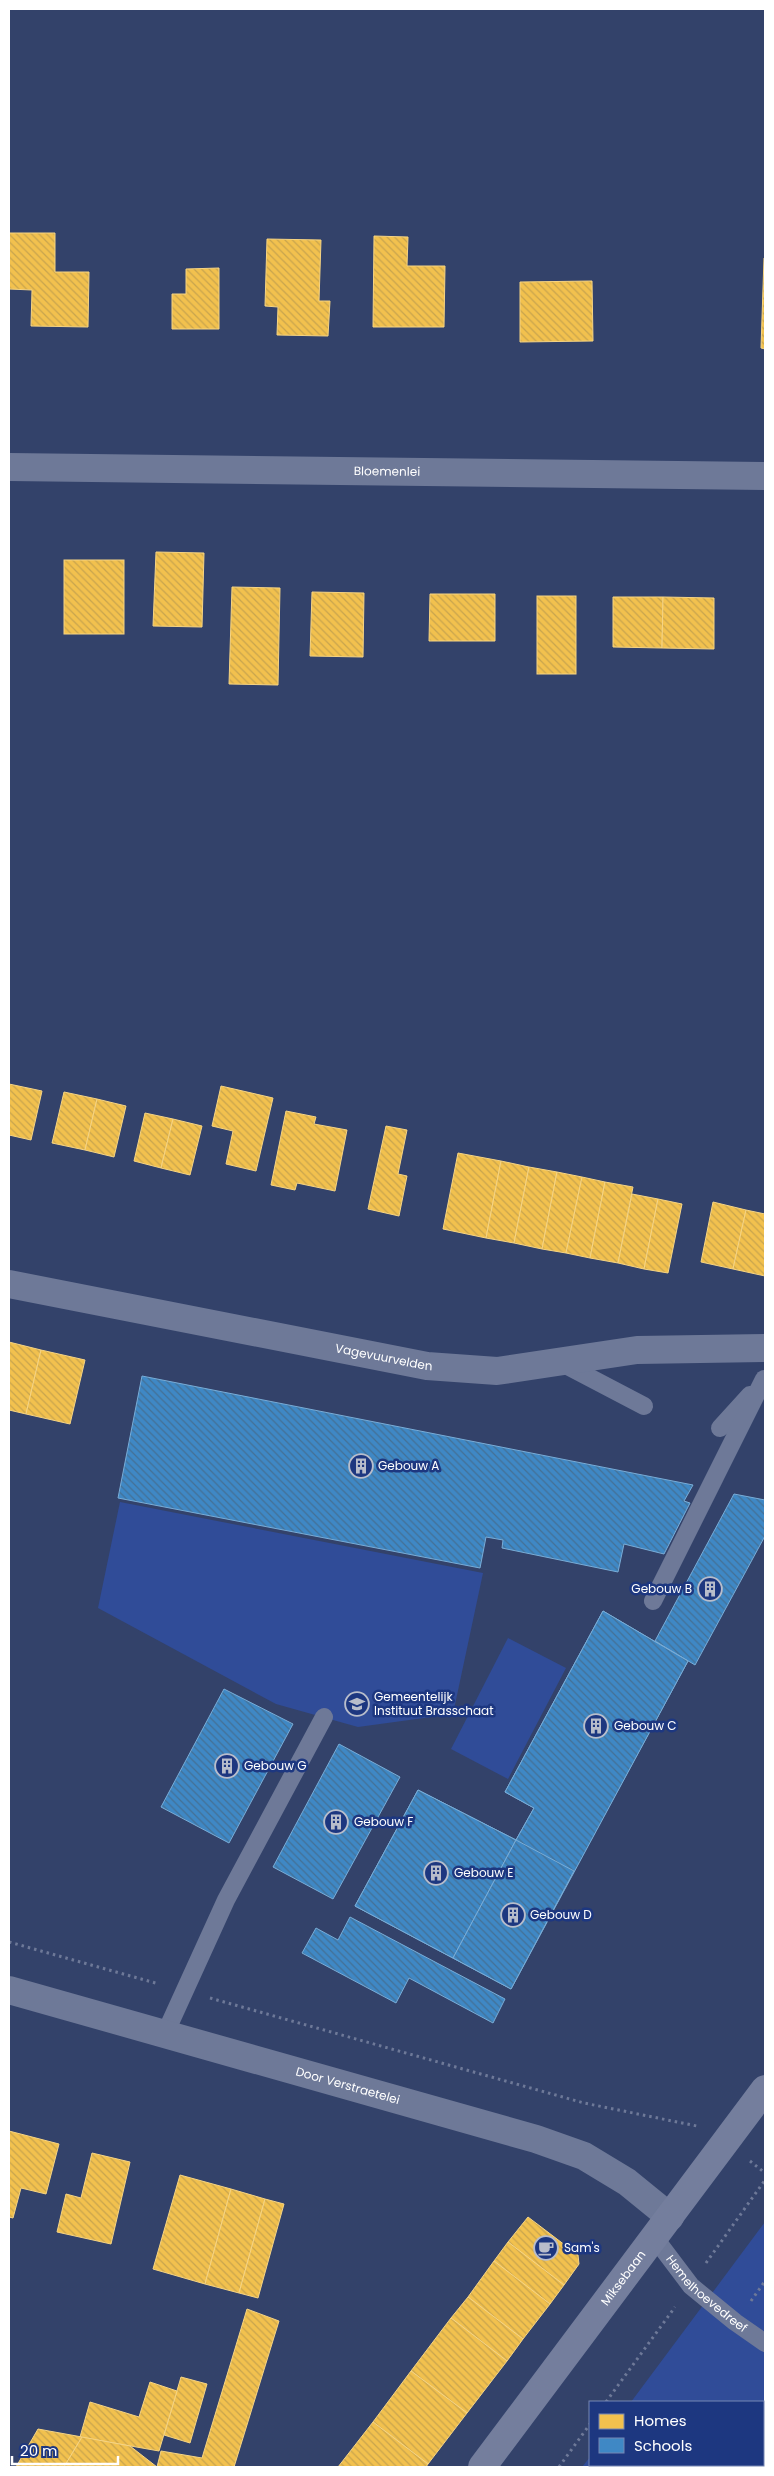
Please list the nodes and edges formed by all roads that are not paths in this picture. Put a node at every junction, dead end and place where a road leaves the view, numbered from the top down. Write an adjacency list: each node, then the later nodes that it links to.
1 (9, 467): 2 (street, Bloemenlei)
2 (765, 476)
3 (9, 1284): 5 (street, Vagevuurvelden)
4 (765, 1348): 5 (street, Vagevuurvelden)
5 (560, 1362): 7 (lane)
6 (765, 1379): 8 (lane); 9 (lane)
7 (644, 1406)
8 (720, 1428)
9 (653, 1602)
10 (324, 1718): 12 (lane)
11 (9, 1990): 12 (street, Door Verstraetelei)
12 (165, 2034): 14 (street, Door Verstraetelei)
13 (765, 2089): 14 (main road, Miksebaan)
14 (670, 2217): 15 (main road, Miksebaan)
15 (654, 2237): 16 (lane, Hemelhoevedreef); 17 (main road, Miksebaan)
16 (765, 2343)
17 (482, 2467)

